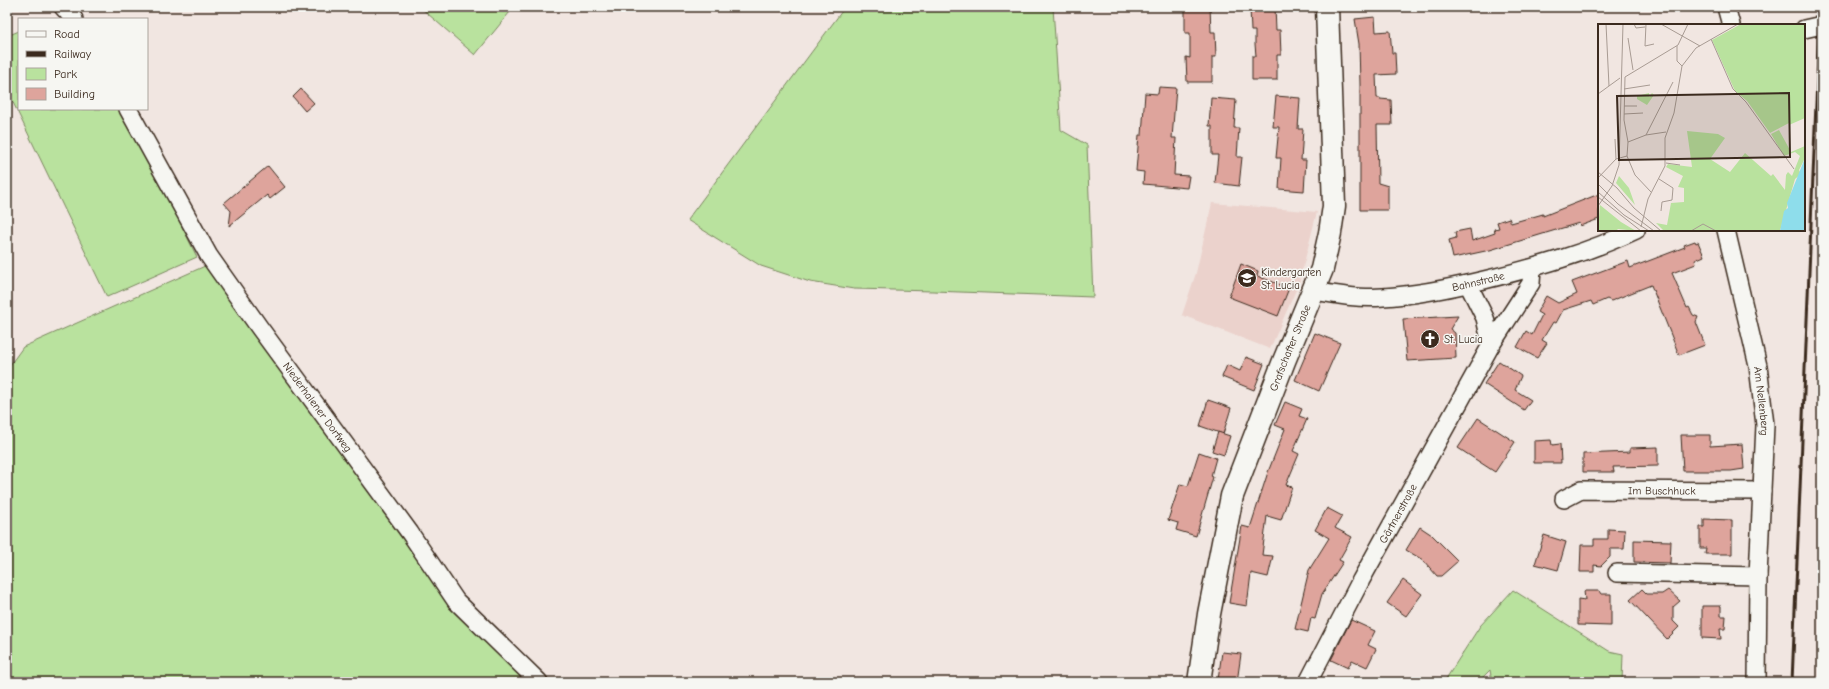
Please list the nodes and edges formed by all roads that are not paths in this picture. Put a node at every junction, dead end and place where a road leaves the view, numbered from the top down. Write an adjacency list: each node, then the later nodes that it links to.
1 (63, 7): 4 (street)
2 (1328, 7): 13 (main road, Grafschafter Straße)
3 (1726, 7): 5 (street)
4 (73, 18)
5 (1731, 24)
6 (1822, 25): 7 (street)
7 (1805, 29)
8 (129, 110): 19 (street, Niederhalener Dorfweg)
9 (1634, 231): 11 (street, Bahnstraße)
10 (1726, 231): 15 (street, Am Nellenberg)
11 (1532, 269): 12 (street, Bahnstraße); 14 (street, Gärtnerstraße)
12 (1468, 284): 13 (street, Bahnstraße); 14 (street)
13 (1314, 292): 20 (main road, Grafschafter Straße)
14 (1491, 345): 21 (street, Gärtnerstraße)
15 (1762, 491): 16 (street, Im Buschhuck); 18 (street, Am Nellenberg)
16 (1564, 499)
17 (1617, 573): 18 (street)
18 (1758, 576): 22 (street, Am Nellenberg)
19 (539, 682)
20 (1199, 682)
21 (1308, 682)
22 (1757, 682)

